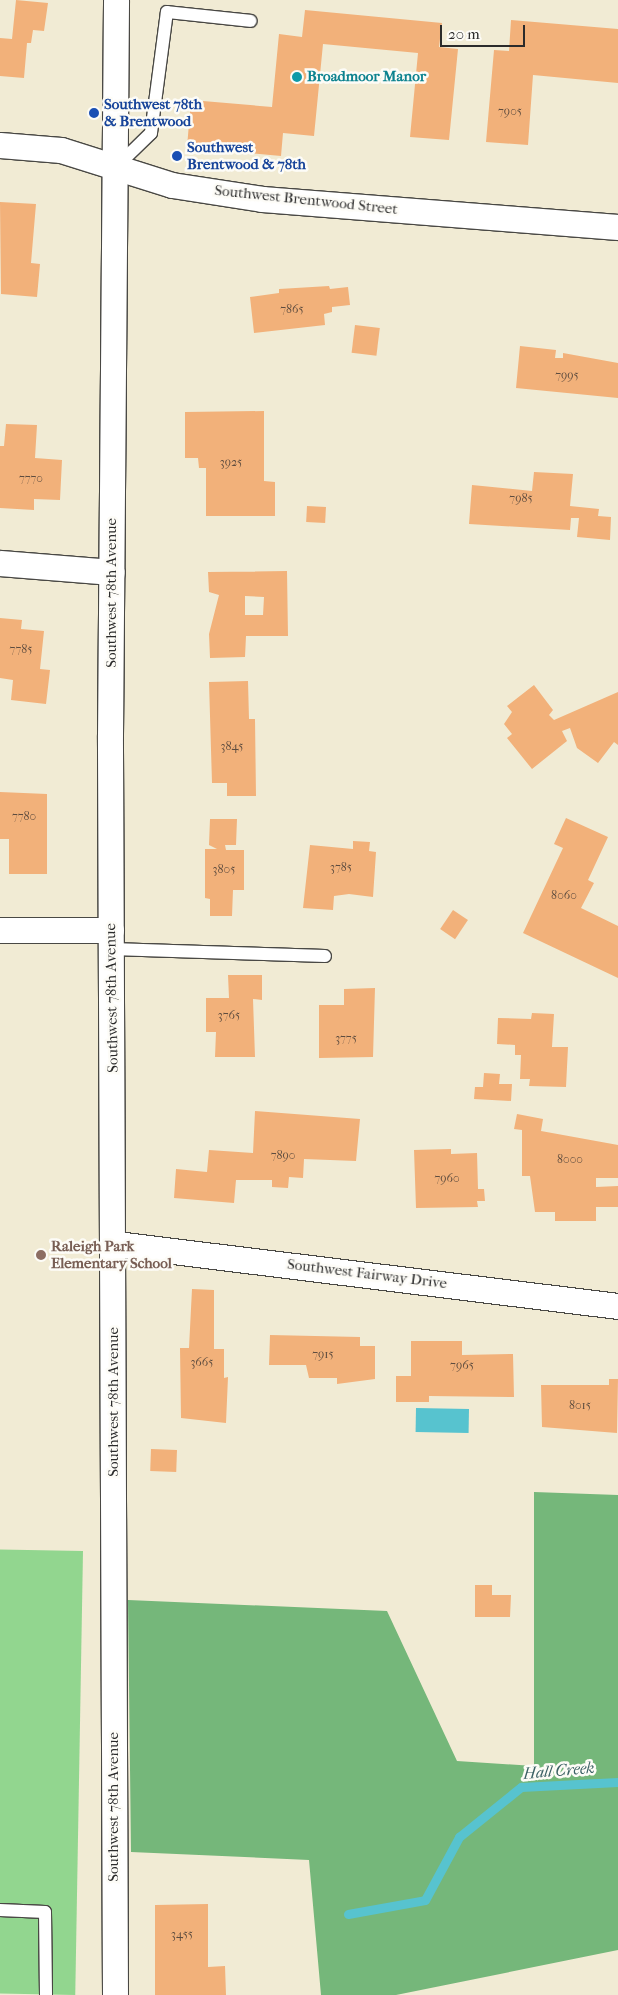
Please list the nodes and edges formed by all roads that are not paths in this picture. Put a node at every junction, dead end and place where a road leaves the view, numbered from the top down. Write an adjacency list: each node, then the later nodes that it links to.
1 (116, 0): 4 (street, Southwest 78th Avenue)
2 (251, 21): 4 (lane)
3 (0, 145): 4 (street, Southwest Brentwood Street)
4 (115, 168): 5 (street, Southwest Brentwood Street); 7 (street, Southwest 78th Avenue)
5 (618, 227)
6 (0, 562): 7 (street)
7 (112, 572): 9 (street, Southwest 78th Avenue)
8 (0, 930): 9 (street)
9 (112, 939): 10 (lane); 11 (street, Southwest 78th Avenue)
10 (325, 956)
11 (116, 1244): 12 (street, Southwest Fairway Drive); 15 (street, Southwest 78th Avenue)
12 (618, 1306)
13 (0, 1910): 14 (lane)
14 (46, 1995)
15 (115, 1995)

